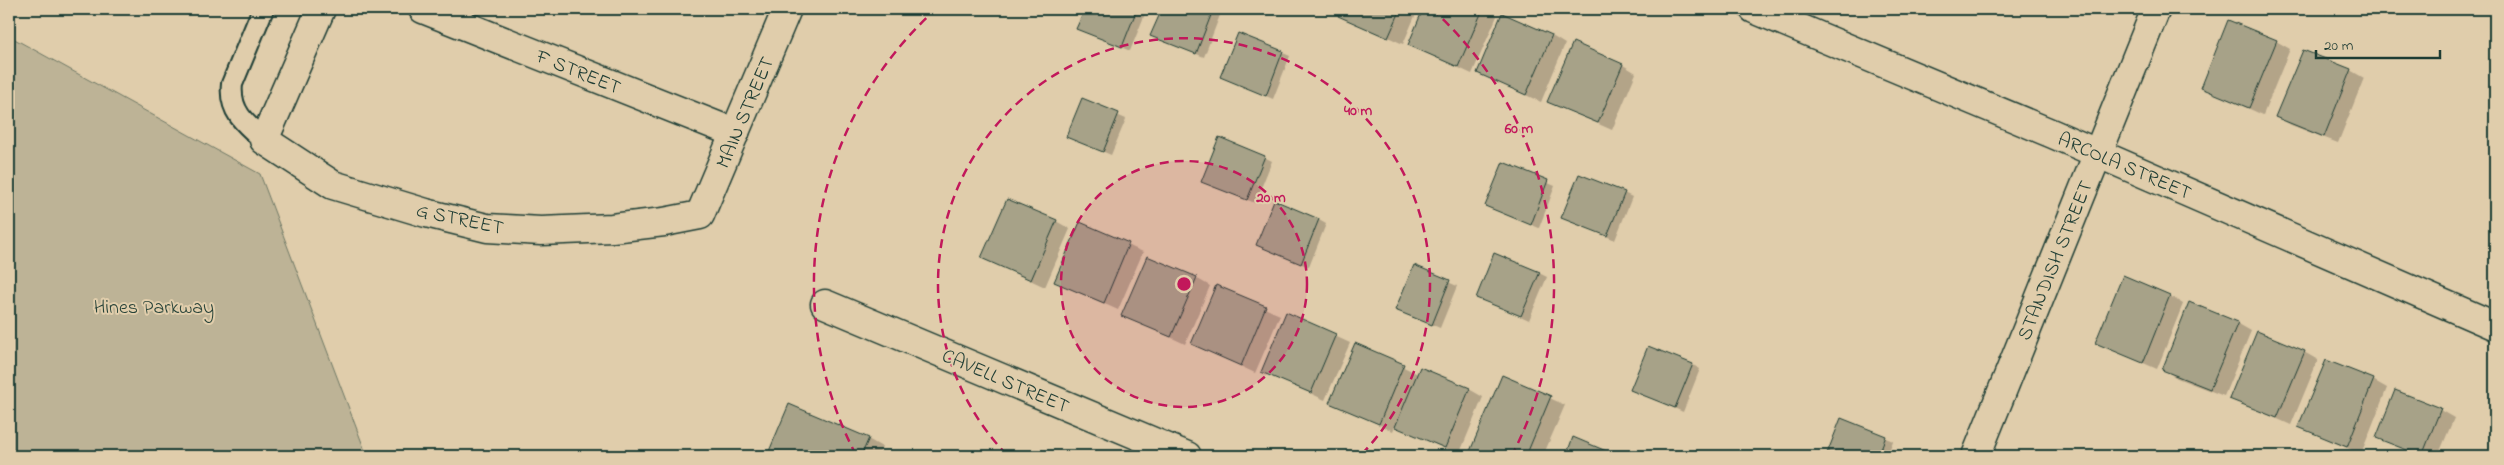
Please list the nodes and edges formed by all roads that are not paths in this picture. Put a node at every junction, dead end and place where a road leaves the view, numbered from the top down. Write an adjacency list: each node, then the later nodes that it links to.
1 (263, 9): 8 (lane)
2 (321, 9): 8 (street)
3 (423, 9): 7 (street, F STREET)
4 (787, 9): 7 (street, MAIN STREET)
5 (1754, 9): 9 (street, ARCOLA STREET)
6 (2156, 9): 9 (street, STANDISH STREET)
7 (735, 133): 10 (street, MAIN STREET)
8 (264, 140): 10 (street, G STREET)
9 (2097, 154): 12 (street, ARCOLA STREET); 14 (street, STANDISH STREET)
10 (700, 215)
11 (825, 304): 13 (street, CAVELL STREET)
12 (2495, 326)
13 (1187, 456)
14 (1976, 456)

